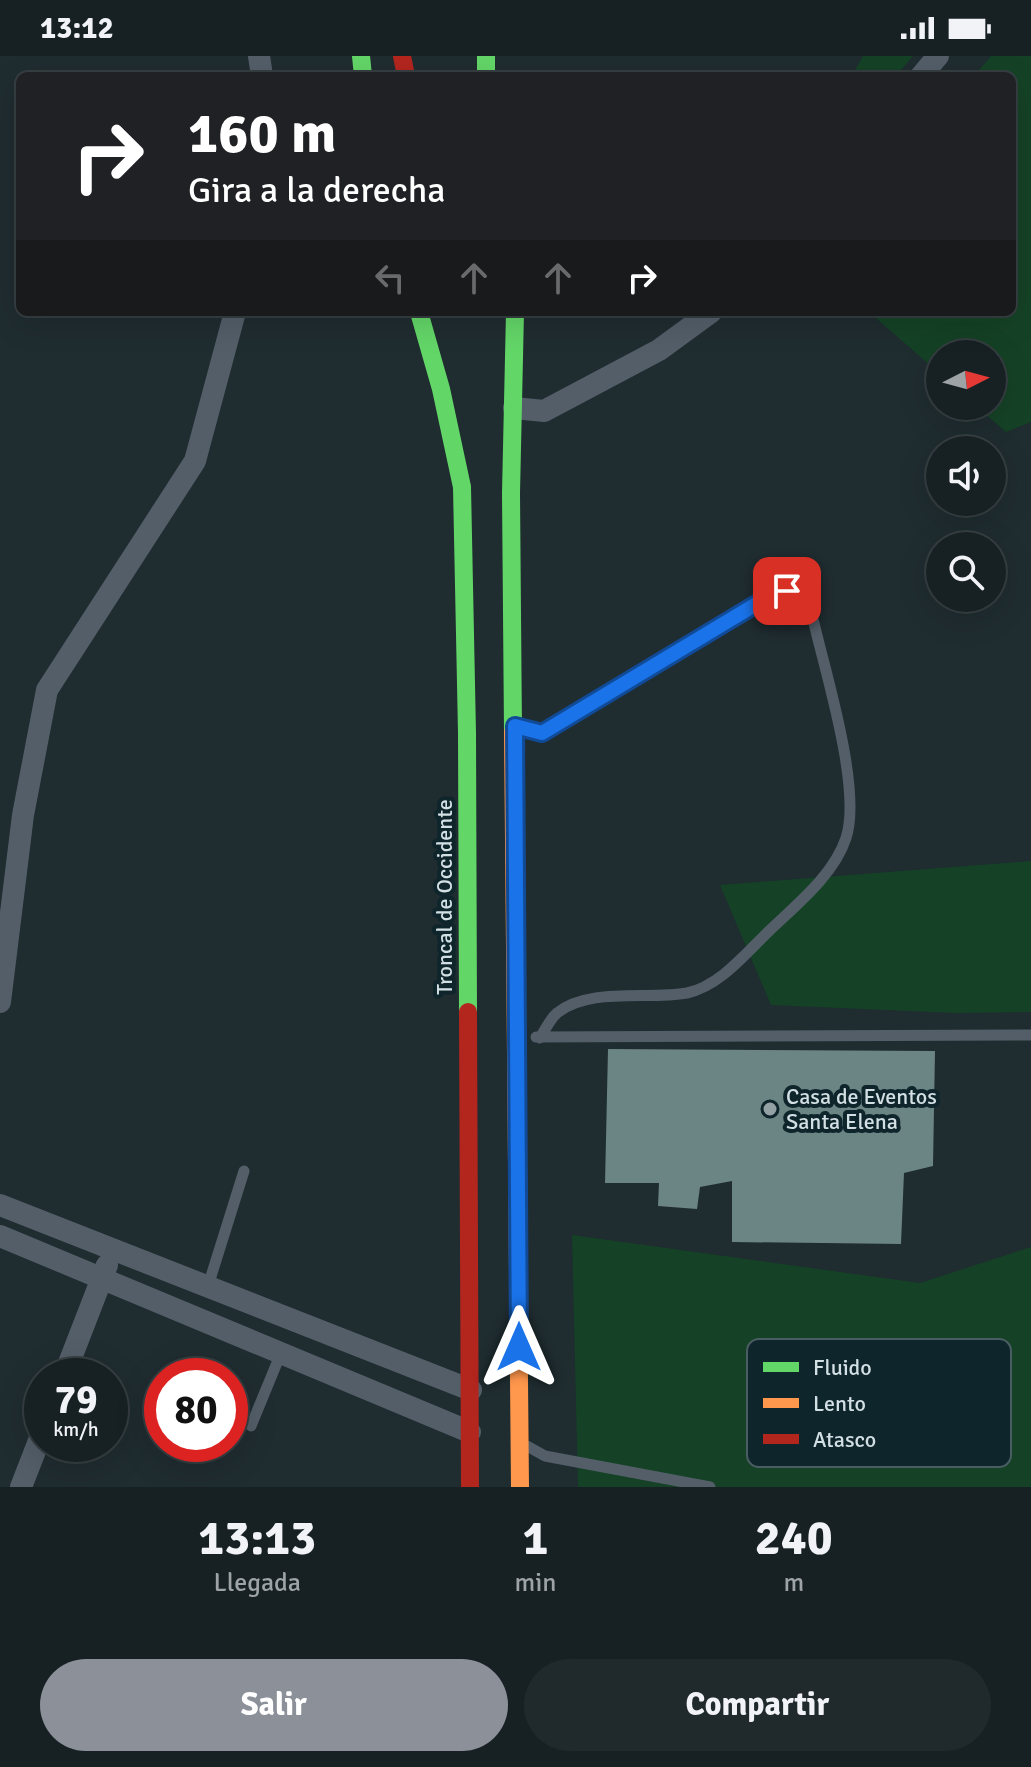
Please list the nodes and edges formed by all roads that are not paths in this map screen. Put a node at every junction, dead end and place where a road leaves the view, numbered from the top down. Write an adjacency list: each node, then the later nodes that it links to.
1 (938, 56): 2 (street)
2 (924, 72)
3 (234, 316): 11 (street)
4 (420, 316): 8 (highway, Troncal de Occidente)
5 (515, 316): 9 (highway)
6 (706, 316): 9 (street)
7 (442, 327): 8 (highway)
8 (441, 389): 25 (highway, Troncal de Occidente)
9 (505, 407): 10 (highway)
10 (515, 726): 12 (highway); 14 (lane)
11 (0, 1002)
12 (517, 1029): 14 (lane); 28 (highway)
13 (1031, 1035): 14 (lane)
14 (540, 1038)
15 (244, 1171): 22 (lane)
16 (0, 1205): 17 (street)
17 (63, 1230): 19 (street); 20 (street)
18 (0, 1236): 20 (street)
19 (113, 1249): 21 (street); 22 (street)
20 (54, 1258): 21 (street)
21 (102, 1278): 23 (street); 24 (street)
22 (208, 1286): 25 (street)
23 (281, 1353): 26 (lane); 27 (street)
24 (71, 1358)
25 (471, 1390): 27 (highway, Troncal de Occidente)
26 (251, 1426)
27 (470, 1432): 31 (highway, Troncal de Occidente)
28 (520, 1442): 32 (highway); 33 (lane)
29 (31, 1462): 30 (street)
30 (21, 1487)
31 (470, 1487)
32 (520, 1487)
33 (710, 1487)

